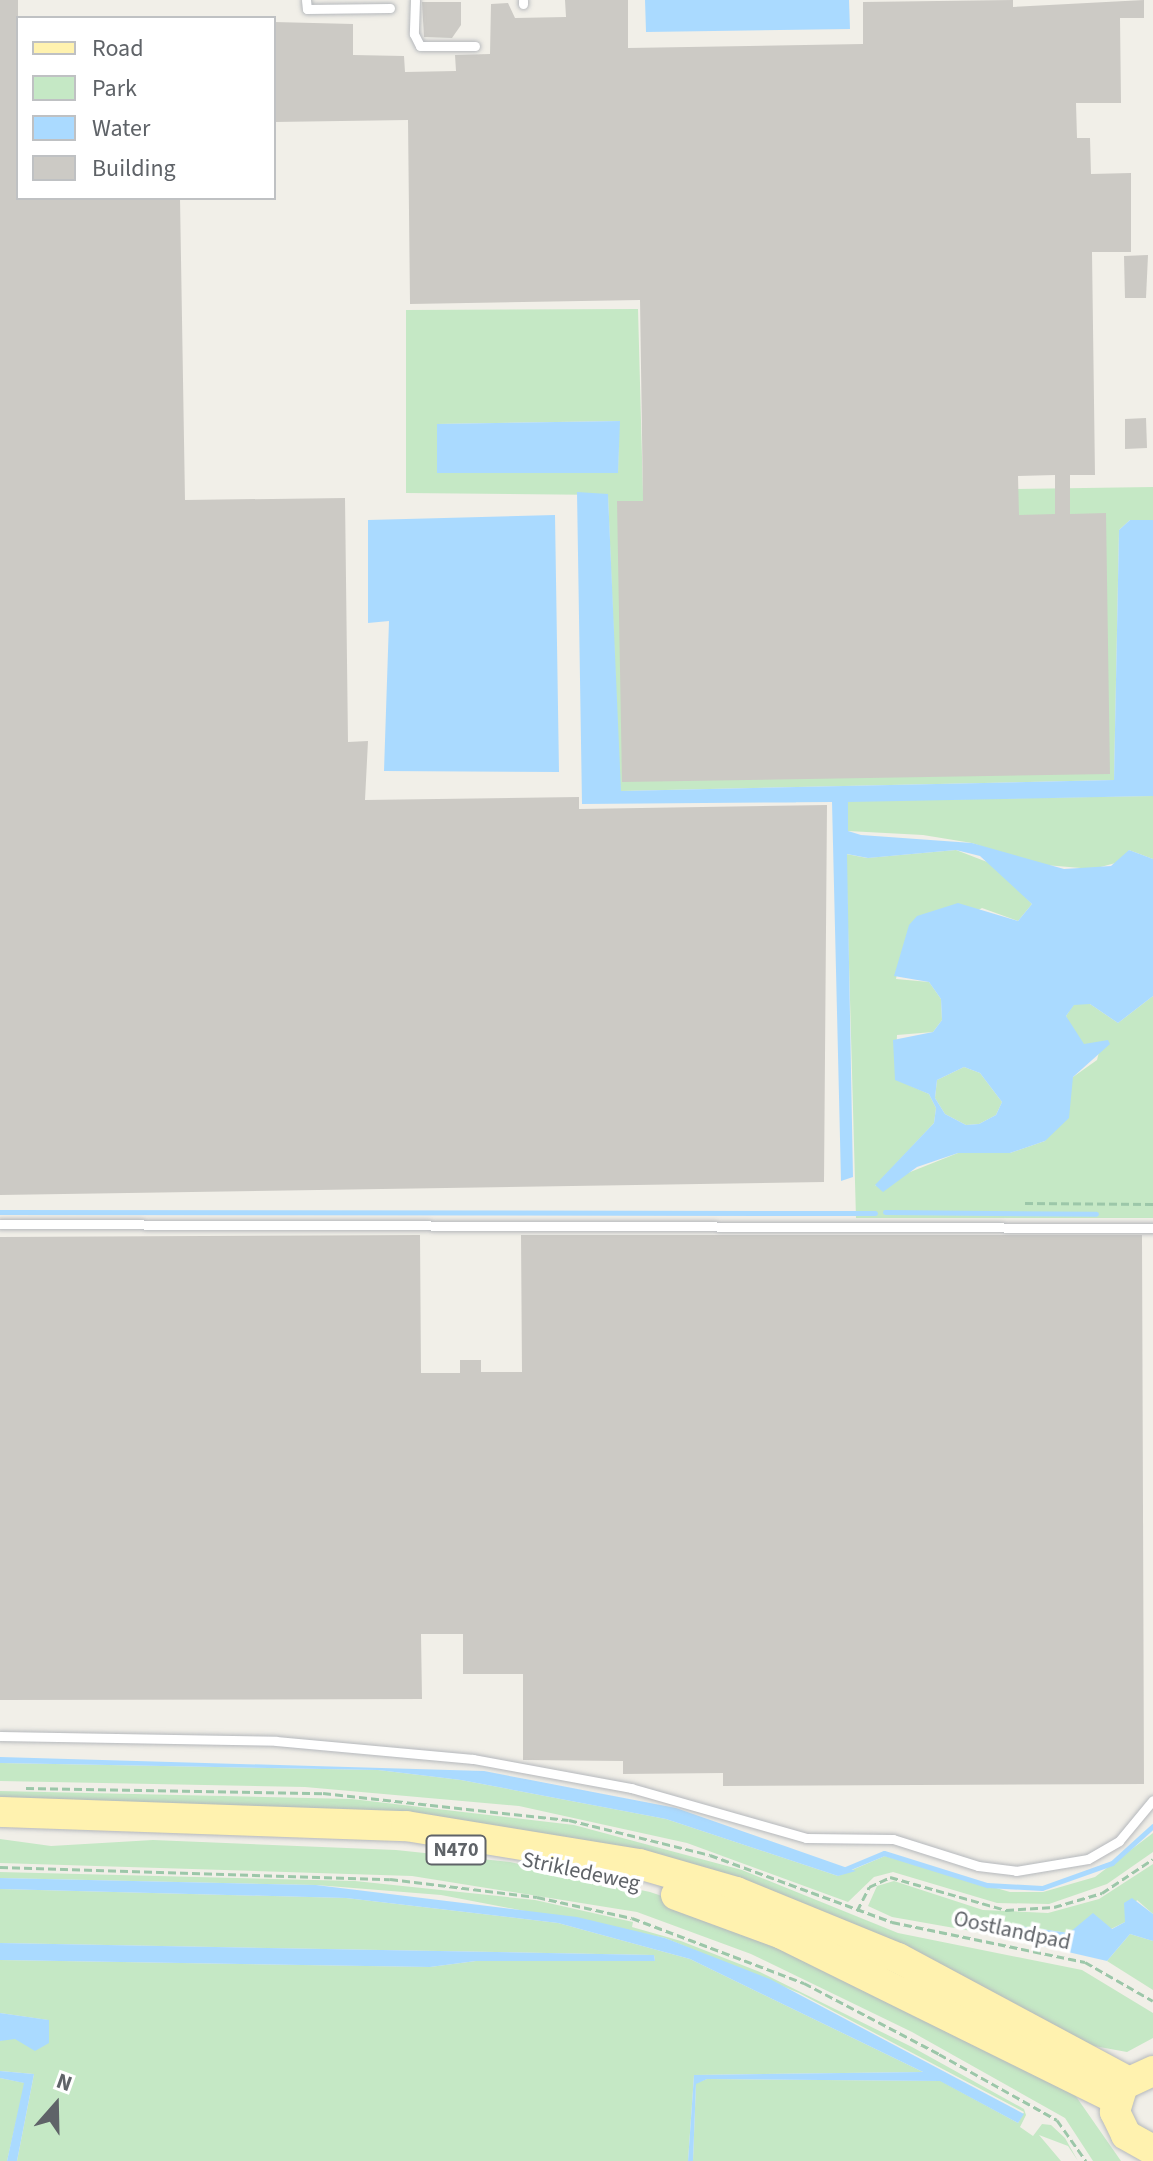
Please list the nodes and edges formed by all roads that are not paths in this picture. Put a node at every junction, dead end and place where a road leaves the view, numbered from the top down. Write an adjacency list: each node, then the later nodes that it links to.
1 (306, 0): 3 (lane)
2 (415, 0): 4 (lane)
3 (390, 8)
4 (475, 46)
5 (0, 1224): 6 (lane)
6 (1153, 1228)
7 (0, 1736): 8 (lane)
8 (1153, 1800)
9 (0, 1812): 11 (main road, Strikledeweg / N470)
10 (0, 1833): 12 (main road, Strikledeweg / N470)
11 (1140, 2072): 12 (main road, Strikledeweg / N470); 13 (main road)
12 (1065, 2076): 14 (main road, N470)
13 (1153, 2150)
14 (1134, 2161)

